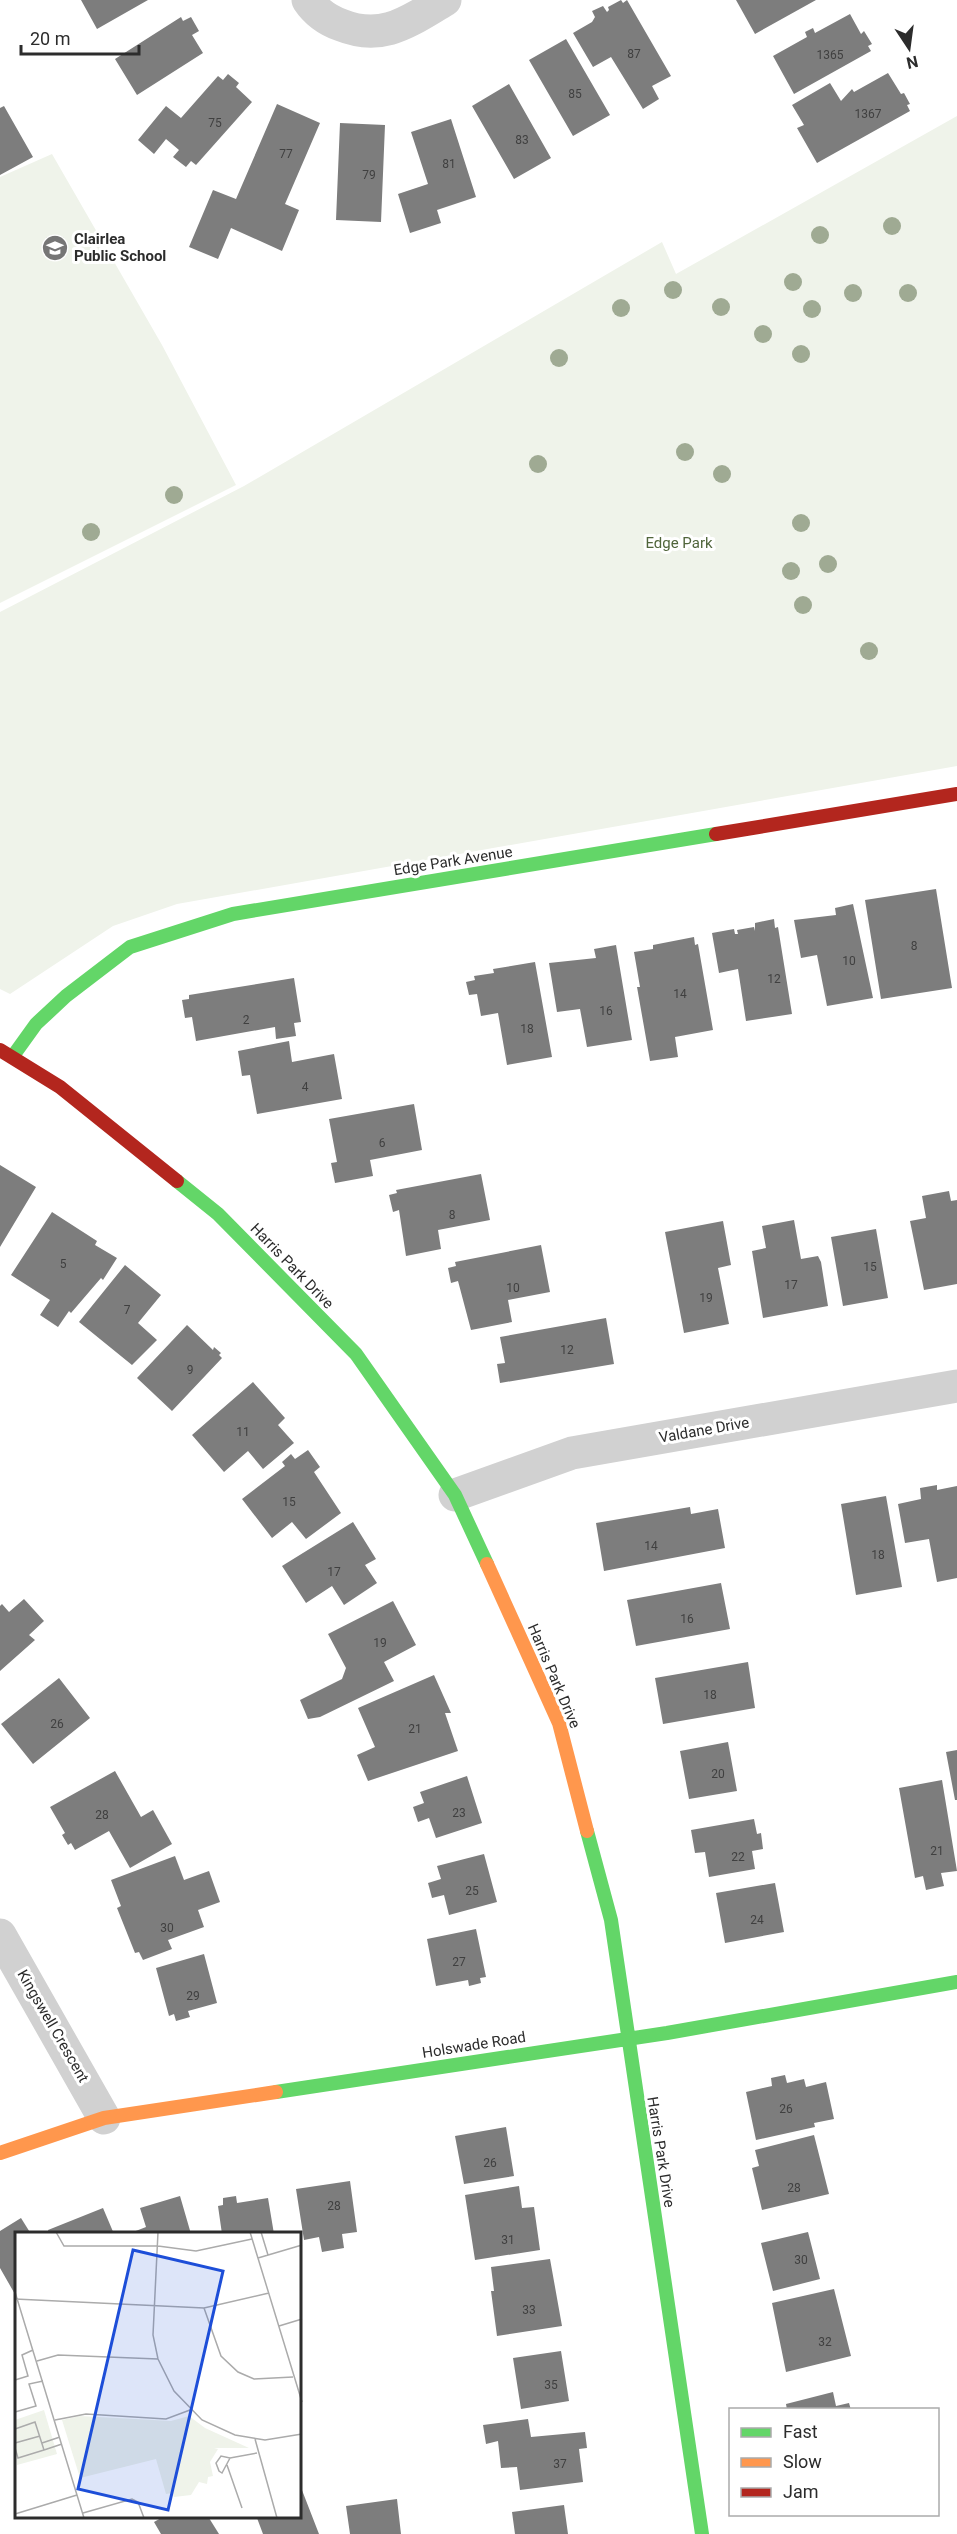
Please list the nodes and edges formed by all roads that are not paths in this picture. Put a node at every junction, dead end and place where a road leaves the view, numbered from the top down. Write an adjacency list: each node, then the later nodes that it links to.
1 (308, 0): 2 (street)
2 (445, 0)
3 (957, 794): 4 (street, Edge Park Avenue)
4 (6, 1053): 6 (street, Harris Park Drive)
5 (957, 1386): 6 (street, Valdane Drive)
6 (456, 1495): 9 (street, Harris Park Drive)
7 (0, 1935): 10 (street, Kingswell Crescent)
8 (957, 1982): 9 (street, Holswade Road)
9 (627, 2039): 10 (street, Holswade Road); 12 (street, Harris Park Drive)
10 (104, 2118): 11 (street, Holswade Road)
11 (0, 2152)
12 (702, 2534)

